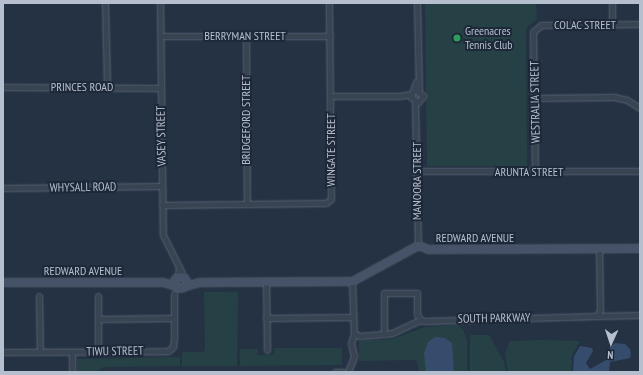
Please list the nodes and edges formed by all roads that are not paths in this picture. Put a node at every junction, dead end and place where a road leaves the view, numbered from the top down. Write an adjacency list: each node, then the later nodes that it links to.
1 (105, 3): 12 (street)
2 (160, 3): 10 (street, VASEY STREET)
3 (329, 3): 11 (street, WINGATE STREET)
4 (417, 3): 16 (street, MANOORA STREET)
5 (612, 3): 7 (street)
6 (640, 24): 7 (street, COLAC STREET)
7 (612, 25): 8 (street, COLAC STREET)
8 (533, 32): 17 (street, WESTRALIA STREET)
9 (246, 35): 10 (street, BERRYMAN STREET); 11 (street, BERRYMAN STREET); 24 (street, BRIDGEFORD STREET)
10 (160, 36): 14 (street, VASEY STREET)
11 (330, 36): 15 (street, WINGATE STREET)
12 (107, 87): 13 (street, PRINCES ROAD); 14 (street, PRINCES ROAD)
13 (3, 88)
14 (161, 88): 22 (street, VASEY STREET)
15 (330, 96): 16 (street); 24 (street, WINGATE STREET)
16 (415, 96): 19 (street, MANOORA STREET)
17 (535, 98): 18 (street); 21 (street, WESTRALIA STREET)
18 (640, 108)
19 (417, 171): 21 (street, ARUNTA STREET); 26 (street, MANOORA STREET)
20 (640, 171): 21 (street, ARUNTA STREET)
21 (535, 172)
22 (162, 186): 23 (street, WHYSALL ROAD); 25 (street, VASEY STREET)
23 (3, 188)
24 (247, 204): 25 (street, WINGATE STREET)
25 (162, 205): 29 (street, VASEY STREET)
26 (418, 245): 27 (street, REDWARD AVENUE); 31 (street, REDWARD AVENUE)
27 (600, 248): 28 (street, REDWARD AVENUE); 37 (street)
28 (640, 248)
29 (181, 280): 30 (street, REDWARD AVENUE); 32 (street, REDWARD AVENUE)
30 (266, 281): 31 (street, REDWARD AVENUE); 40 (street)
31 (352, 281): 38 (street)
32 (3, 282)
33 (174, 294): 39 (street, TIWU STREET)
34 (39, 296): 48 (street)
35 (98, 296): 41 (street)
36 (640, 315): 37 (street, SOUTH PARKWAY)
37 (597, 316): 42 (street, SOUTH PARKWAY)
38 (351, 317): 40 (street); 43 (street)
39 (174, 318): 41 (street); 46 (street, TIWU STREET)
40 (266, 318): 45 (street)
41 (98, 319): 46 (street)
42 (420, 320): 44 (street); 44 (street)
43 (354, 334): 44 (street); 50 (street)
44 (384, 334)
45 (267, 350)
46 (98, 351): 49 (street, TIWU STREET)
47 (3, 352): 48 (street, TIWU STREET)
48 (40, 352): 49 (street, TIWU STREET)
49 (72, 352): 51 (street)
50 (349, 371)
51 (72, 372)
52 (335, 372): 53 (street)
53 (343, 372)

